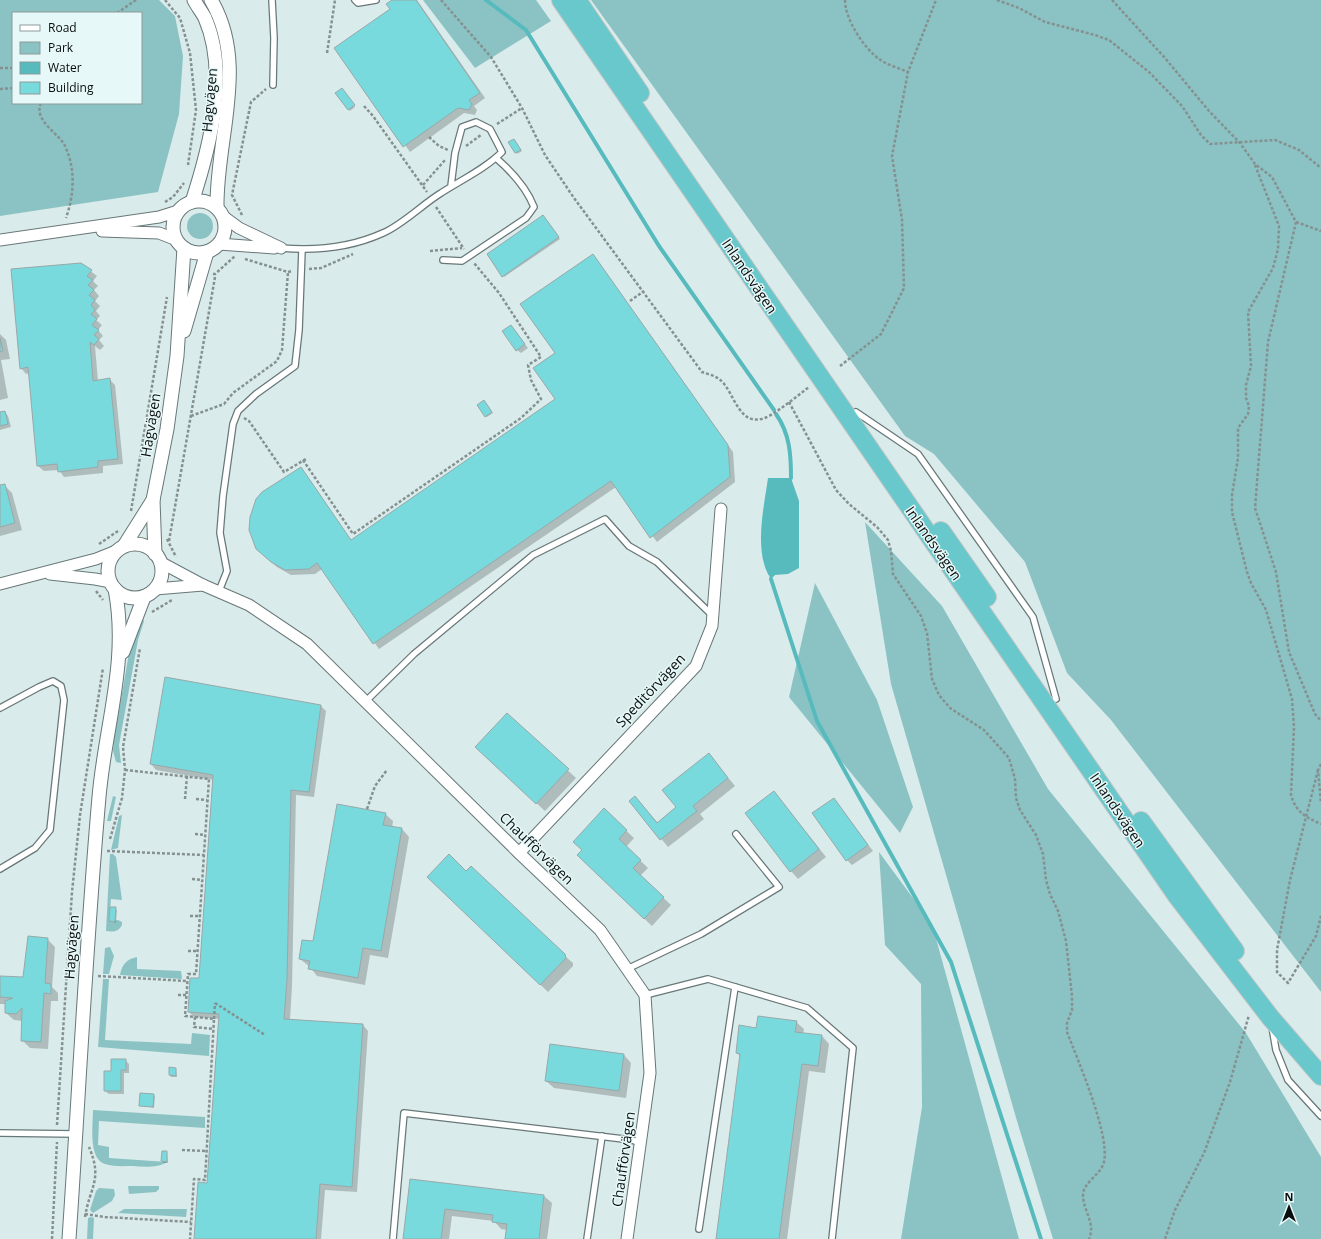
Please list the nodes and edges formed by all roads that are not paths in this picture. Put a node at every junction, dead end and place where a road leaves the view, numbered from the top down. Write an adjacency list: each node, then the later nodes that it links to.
1 (194, 0): 11 (street, Hagvägen)
2 (211, 0): 13 (street, Hagvägen)
3 (272, 0): 8 (lane)
4 (355, 0): 5 (lane)
5 (376, 0)
6 (561, 0): 46 (highway, Inlandsvägen)
7 (577, 0): 23 (highway, Inlandsvägen)
8 (273, 85)
9 (496, 158): 10 (lane); 10 (lane); 21 (lane)
10 (451, 186): 19 (lane)
11 (192, 202): 12 (street); 13 (street)
12 (178, 211): 14 (street); 16 (street)
13 (220, 212): 17 (street); 18 (street)
14 (77, 230): 15 (street); 16 (street)
15 (0, 240)
16 (180, 244): 20 (street); 22 (street, Hagvägen)
17 (219, 244): 18 (street); 20 (street)
18 (281, 248): 19 (lane)
19 (302, 250): 33 (lane)
20 (207, 252): 22 (street, Hagvägen)
21 (443, 260)
22 (176, 356): 24 (street, Hagvägen)
23 (856, 412): 37 (highway, Inlandsvägen); 37 (lane)
24 (153, 500): 26 (street, Hagvägen); 27 (street, Hagvägen)
25 (721, 509): 35 (street, Speditörvägen)
26 (120, 549): 27 (street); 28 (street); 31 (street)
27 (157, 558): 30 (street, Chaufförvägen); 32 (street)
28 (41, 573): 29 (street); 31 (street)
29 (0, 584)
30 (204, 585): 32 (street, Chaufförvägen); 33 (street, Chaufförvägen)
31 (113, 586): 34 (street); 36 (street, Hagvägen)
32 (155, 589): 34 (street)
33 (219, 591): 38 (street, Chaufförvägen)
34 (144, 597): 36 (street, Hagvägen)
35 (713, 615): 38 (lane); 41 (street, Speditörvägen)
36 (120, 659): 51 (street, Hagvägen)
37 (1056, 699): 47 (highway, Inlandsvägen)
38 (365, 702): 41 (street, Chaufförvägen)
39 (0, 708): 42 (lane)
40 (736, 834): 43 (lane)
41 (519, 853): 43 (street, Chaufförvägen)
42 (0, 869)
43 (627, 969): 45 (street, Chaufförvägen)
44 (735, 987): 45 (lane); 54 (lane); 59 (lane)
45 (645, 995): 53 (street, Chaufförvägen)
46 (1270, 1017): 48 (highway, Inlandsvägen); 49 (lane)
47 (1321, 1057)
48 (1321, 1076)
49 (1321, 1116)
50 (0, 1133): 51 (lane)
51 (76, 1134): 55 (street, Hagvägen)
52 (602, 1136): 53 (lane); 56 (lane); 57 (lane)
53 (640, 1143): 58 (street, Chaufförvägen)
54 (699, 1229)
55 (69, 1239)
56 (393, 1239)
57 (587, 1239)
58 (627, 1239)
59 (832, 1239)

